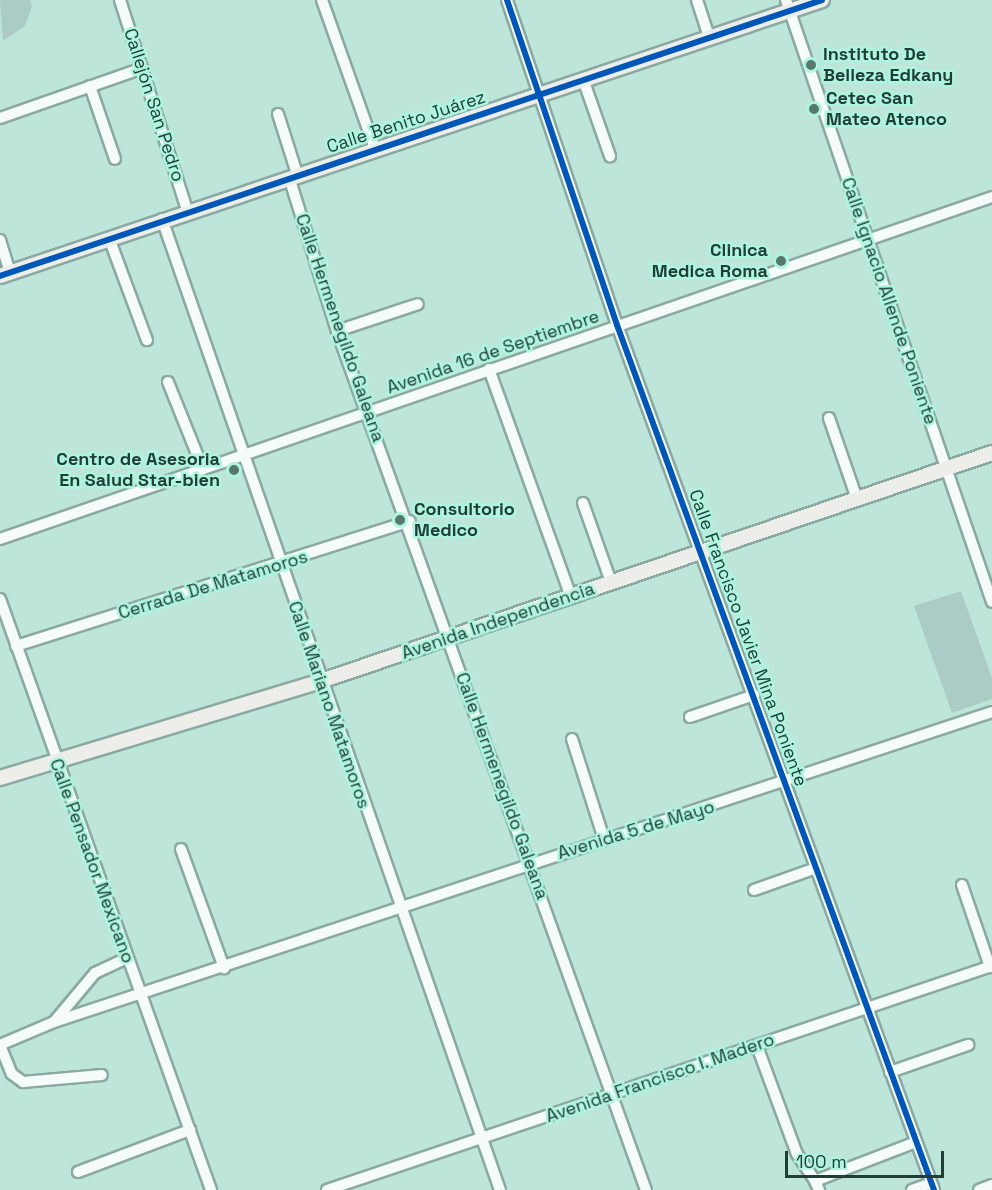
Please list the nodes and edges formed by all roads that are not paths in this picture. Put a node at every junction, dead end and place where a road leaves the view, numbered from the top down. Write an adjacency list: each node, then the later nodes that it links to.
1 (120, 0): 8 (street, Callejón San Pedro)
2 (322, 0): 14 (street)
3 (507, 0): 11 (street, Calle Francisco Javier Mina Poniente)
4 (697, 0): 7 (street)
5 (822, 0): 6 (main road, Calle Benito Juárez)
6 (788, 5): 7 (main road, Calle Benito Juárez); 22 (street, Calle Ignacio Allende Poniente)
7 (709, 37): 9 (main road, Calle Benito Juárez)
8 (142, 68): 10 (street); 19 (street, Callejón San Pedro)
9 (583, 79): 11 (main road, Calle Benito Juárez); 15 (street)
10 (90, 86): 13 (street); 16 (street)
11 (538, 93): 14 (main road, Calle Benito Juárez); 26 (street, Calle Francisco Javier Mina Poniente)
12 (278, 114): 17 (street, Calle Hermenegildo Galeana)
13 (0, 118)
14 (375, 149): 17 (main road, Calle Benito Juárez)
15 (610, 156)
16 (115, 159)
17 (293, 175): 19 (main road, Calle Benito Juárez); 27 (street, Calle Hermenegildo Galeana)
18 (992, 197): 22 (street, Avenida 16 de Septiembre)
19 (187, 210): 20 (main road, Calle Benito Juárez)
20 (162, 219): 21 (main road, Calle Benito Juárez); 33 (street, Calle Mariano Matamoros)
21 (109, 238): 24 (main road, Calle Benito Juárez); 28 (street)
22 (868, 239): 26 (street, Avenida 16 de Septiembre); 35 (street, Calle Ignacio Allende Poniente)
23 (0, 240): 24 (street)
24 (5, 274)
25 (418, 304): 27 (street)
26 (617, 325): 29 (street, Avenida 16 de Septiembre); 41 (street, Calle Francisco Javier Mina Poniente)
27 (337, 331): 31 (street, Calle Hermenegildo Galeana)
28 (147, 340)
29 (489, 369): 31 (street, Avenida 16 de Septiembre); 44 (street)
30 (168, 382): 36 (street)
31 (367, 411): 33 (street, Avenida 16 de Septiembre); 39 (street, Calle Hermenegildo Galeana)
32 (829, 418): 37 (street)
33 (241, 453): 36 (street, Avenida 16 de Septiembre); 42 (street, Calle Mariano Matamoros)
34 (992, 453): 35 (main road, Avenida Independencia)
35 (948, 468): 37 (main road, Avenida Independencia); 46 (street, Calle Ignacio Allende Poniente)
36 (203, 469): 40 (street, Avenida 16 de Septiembre)
37 (857, 499): 41 (main road, Avenida Independencia)
38 (583, 503): 43 (street)
39 (410, 520): 42 (street, Cerrada De Matamoros); 47 (street, Calle Hermenegildo Galeana)
40 (0, 539)
41 (700, 551): 43 (main road, Avenida Independencia); 50 (street, Calle Francisco Javier Mina Poniente)
42 (280, 565): 48 (street, Cerrada De Matamoros); 49 (street, Calle Mariano Matamoros)
43 (611, 582): 44 (main road, Avenida Independencia)
44 (570, 597): 47 (main road, Avenida Independencia)
45 (0, 599): 48 (street, Calle Pensador Mexicano)
46 (992, 602)
47 (449, 638): 49 (main road, Avenida Independencia); 59 (street, Calle Hermenegildo Galeana)
48 (16, 646): 54 (street, Calle Pensador Mexicano)
49 (321, 681): 54 (main road, Avenida Independencia); 63 (street, Calle Mariano Matamoros)
50 (754, 695): 52 (street); 56 (street, Calle Francisco Javier Mina Poniente)
51 (992, 712): 56 (street, Avenida 5 de Mayo)
52 (690, 717)
53 (572, 739): 57 (street)
54 (56, 761): 55 (main road, Avenida Independencia); 64 (street, Calle Pensador Mexicano)
55 (0, 778)
56 (785, 783): 57 (street, Avenida 5 de Mayo); 60 (street, Calle Francisco Javier Mina Poniente)
57 (604, 839): 59 (street, Avenida 5 de Mayo)
58 (181, 849): 66 (street)
59 (529, 863): 63 (street, Avenida 5 de Mayo); 75 (street, Calle Hermenegildo Galeana)
60 (816, 868): 62 (street); 68 (street, Calle Francisco Javier Mina Poniente)
61 (962, 885): 65 (street)
62 (754, 890)
63 (400, 906): 66 (street, Avenida 5 de Mayo); 77 (street, Calle Mariano Matamoros)
64 (125, 959): 67 (street, Calle Pensador Mexicano); 69 (street)
65 (991, 967): 68 (street, Avenida Francisco I. Madero)
66 (224, 968): 67 (street, Avenida 5 de Mayo)
67 (143, 993): 69 (street, Avenida 5 de Mayo); 76 (street, Calle Pensador Mexicano)
68 (867, 1007): 72 (street, Avenida Francisco I. Madero); 73 (street, Calle Francisco Javier Mina Poniente)
69 (54, 1022): 70 (street, Avenida 5 de Mayo)
70 (1, 1044): 74 (street)
71 (968, 1044): 73 (street)
72 (757, 1046): 75 (street, Avenida Francisco I. Madero); 81 (street)
73 (890, 1072): 78 (street, Calle Francisco Javier Mina Poniente)
74 (102, 1075)
75 (614, 1095): 77 (street, Avenida Francisco I. Madero); 86 (street, Calle Hermenegildo Galeana)
76 (190, 1130): 79 (street); 83 (street, Calle Pensador Mexicano)
77 (481, 1136): 84 (street, Avenida Francisco I. Madero); 85 (street, Calle Mariano Matamoros)
78 (916, 1142): 81 (street); 82 (street, Calle Francisco Javier Mina Poniente)
79 (78, 1172)
80 (992, 1185): 88 (street)
81 (817, 1186)
82 (932, 1187): 87 (street)
83 (211, 1190)
84 (327, 1190)
85 (500, 1190)
86 (646, 1190)
87 (912, 1190)
88 (979, 1190)

